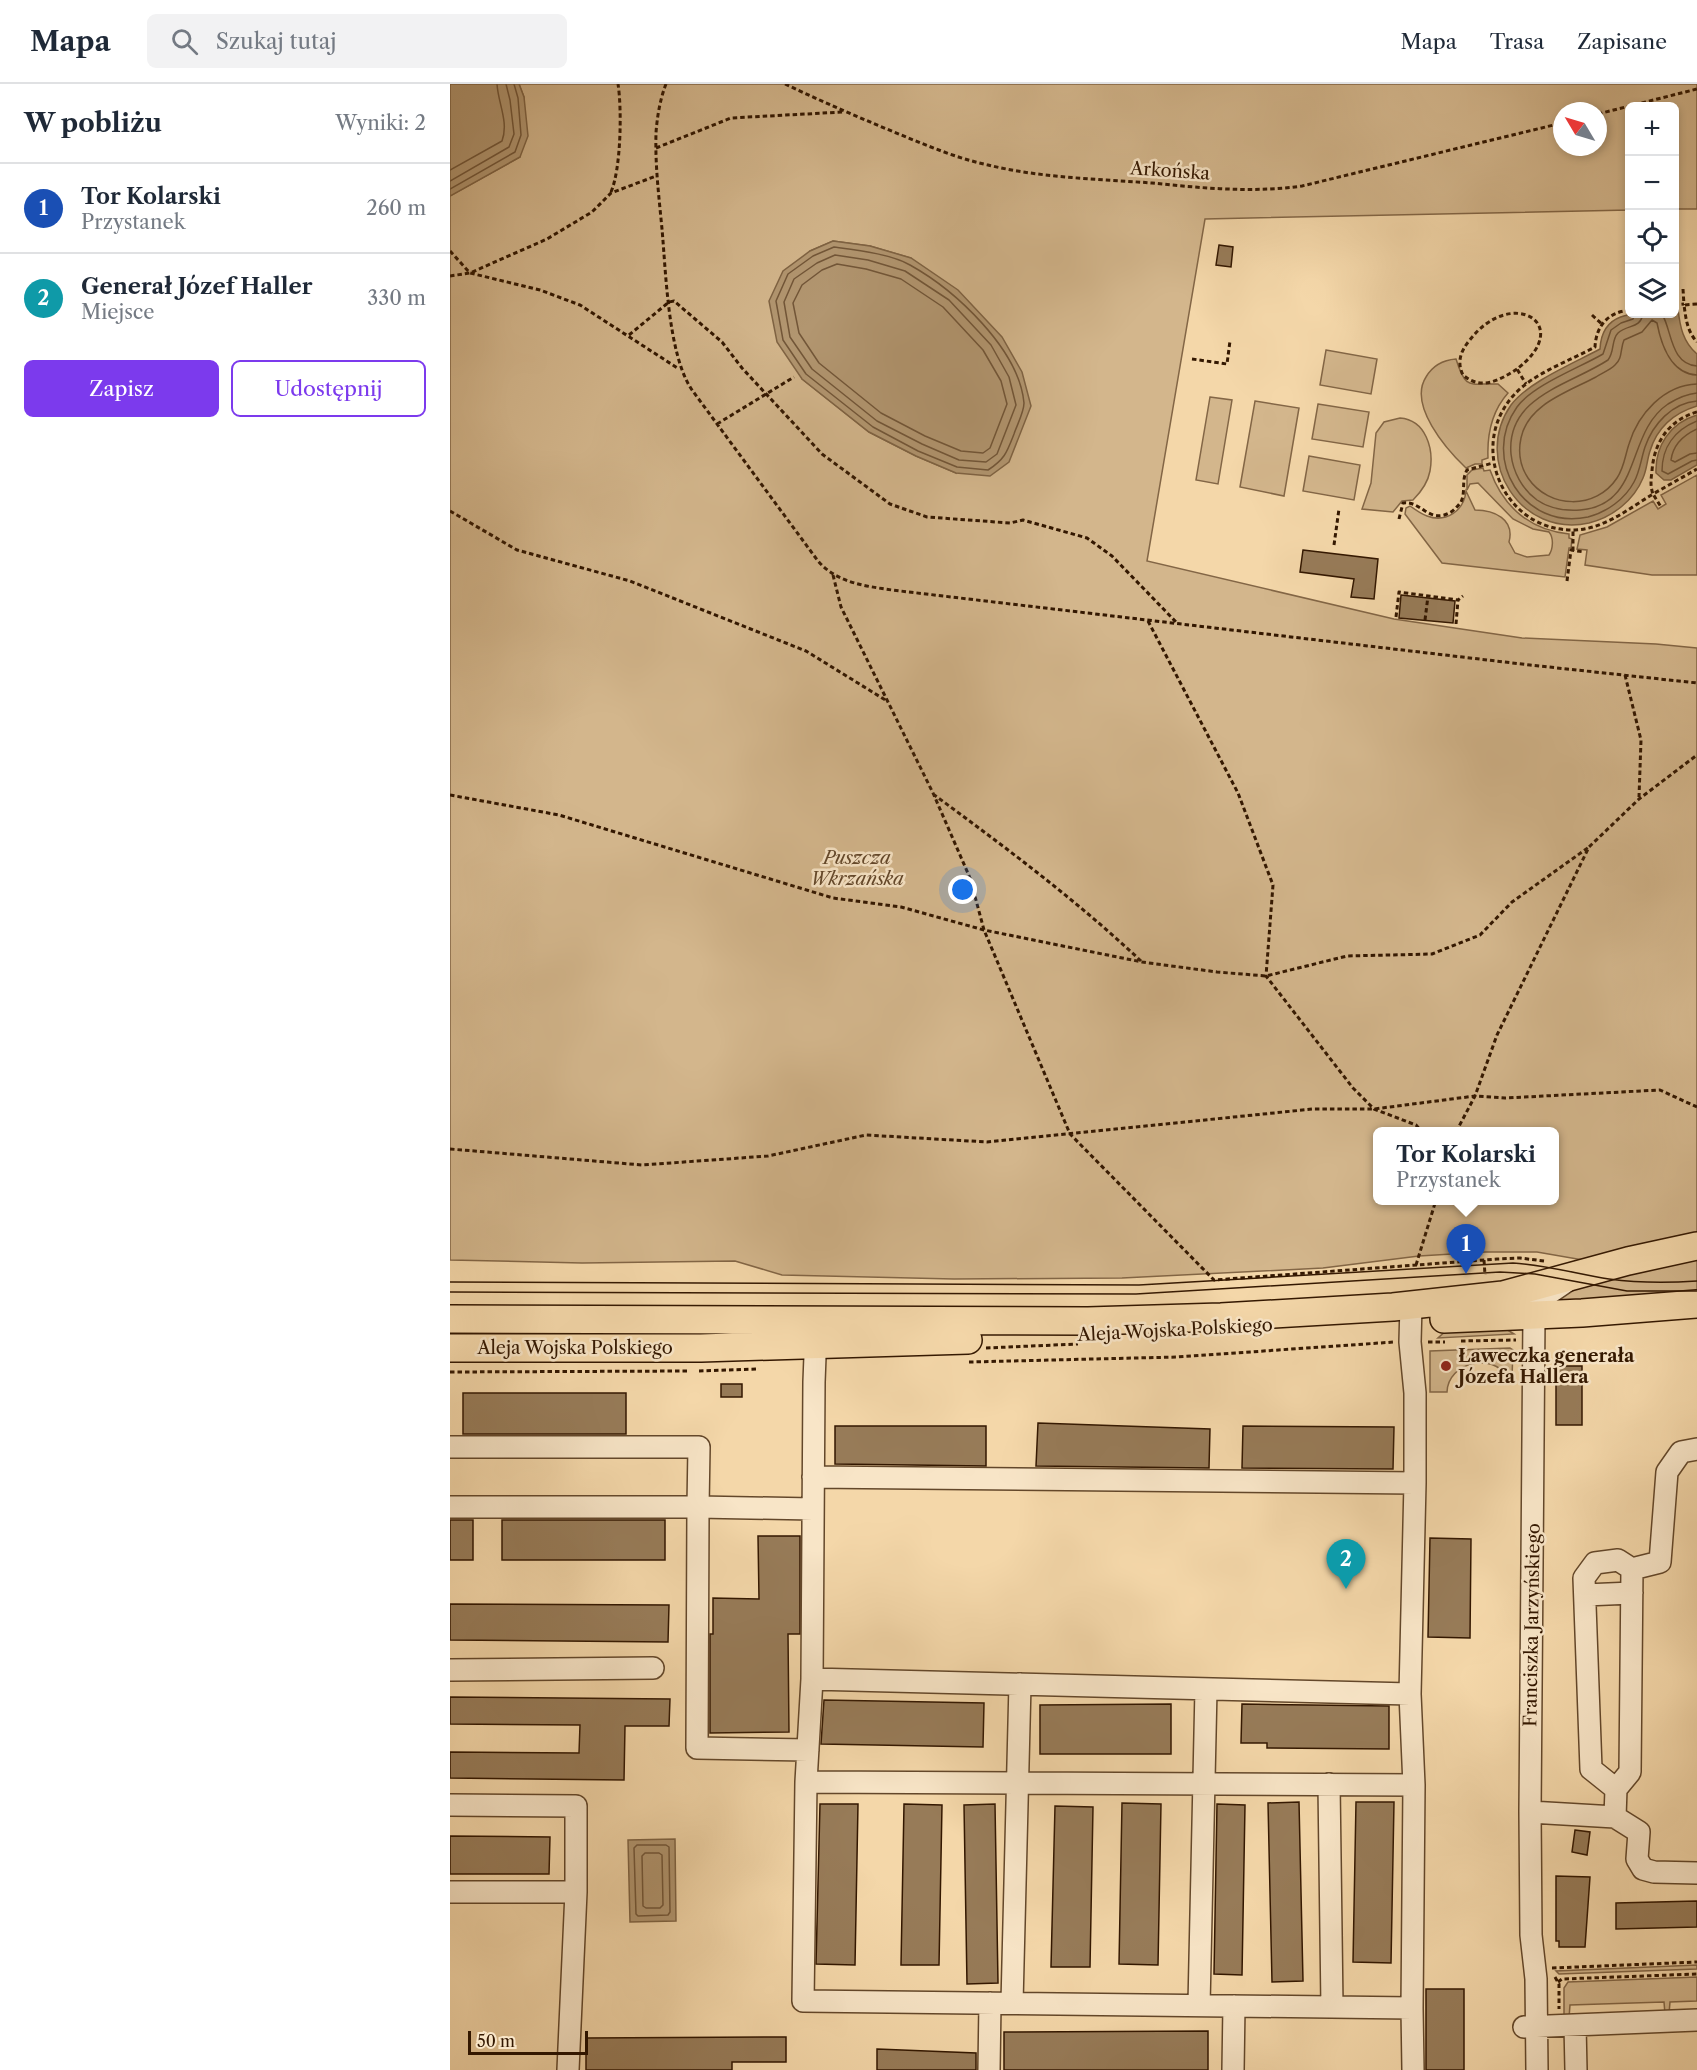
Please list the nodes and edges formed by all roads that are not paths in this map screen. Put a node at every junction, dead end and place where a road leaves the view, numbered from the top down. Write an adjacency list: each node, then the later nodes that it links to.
1 (1697, 1246): 2 (main road, Aleja Wojska Polskiego)
2 (1572, 1278): 3 (main road, Aleja Wojska Polskiego); 6 (street, Aleja Wojska Polskiego)
3 (1487, 1288): 5 (main road, Aleja Wojska Polskiego); 6 (street, Aleja Wojska Polskiego)
4 (1697, 1304): 6 (main road, Aleja Wojska Polskiego)
5 (1411, 1312): 6 (main road, Aleja Wojska Polskiego); 9 (main road, Aleja Wojska Polskiego); 15 (street)
6 (1534, 1315): 36 (street, Franciszka Jarzyńskiego)
7 (450, 1319): 8 (main road, Aleja Wojska Polskiego)
8 (700, 1320): 9 (main road, Aleja Wojska Polskiego); 11 (street)
9 (816, 1333): 11 (main road, Aleja Wojska Polskiego); 14 (street)
10 (450, 1348): 11 (main road, Aleja Wojska Polskiego)
11 (700, 1348)
12 (450, 1447): 17 (street)
13 (1697, 1449): 19 (street)
14 (813, 1477): 15 (street); 18 (street)
15 (1415, 1483): 27 (street)
16 (450, 1507): 17 (street)
17 (698, 1507): 18 (street); 28 (street)
18 (813, 1509): 24 (street)
19 (1632, 1569): 20 (street); 21 (street)
20 (1632, 1593): 21 (street); 34 (street)
21 (1585, 1594): 34 (street)
22 (653, 1668): 23 (street)
23 (450, 1670)
24 (812, 1679): 25 (street); 28 (street)
25 (1020, 1684): 26 (street); 30 (street)
26 (1206, 1689): 27 (street); 31 (street)
27 (1410, 1694): 33 (street)
28 (808, 1750): 29 (street)
29 (806, 1782): 30 (street); 41 (street)
30 (1016, 1783): 31 (street); 42 (street)
31 (1205, 1784): 32 (street); 43 (street)
32 (1329, 1784): 33 (street); 45 (street)
33 (1414, 1785): 46 (street)
34 (1616, 1788): 37 (street)
35 (450, 1805): 40 (street)
36 (1530, 1812): 37 (street); 49 (street, Franciszka Jarzyńskiego)
37 (1615, 1817): 38 (street)
38 (1697, 1873)
39 (450, 1892): 40 (street)
40 (576, 1892): 50 (street)
41 (990, 2003): 42 (street); 51 (street)
42 (1012, 2003): 43 (street)
43 (1199, 2006): 44 (street)
44 (1234, 2006): 45 (street); 52 (street)
45 (1332, 2007): 46 (street)
46 (1412, 2008): 53 (street)
47 (1697, 2020): 48 (street)
48 (1567, 2025): 49 (street); 56 (street)
49 (1530, 2026): 54 (street, Franciszka Jarzyńskiego); 55 (street, Franciszka Jarzyńskiego)
50 (568, 2070)
51 (989, 2070)
52 (1233, 2070)
53 (1413, 2070)
54 (1522, 2070)
55 (1537, 2070)
56 (1576, 2070)

